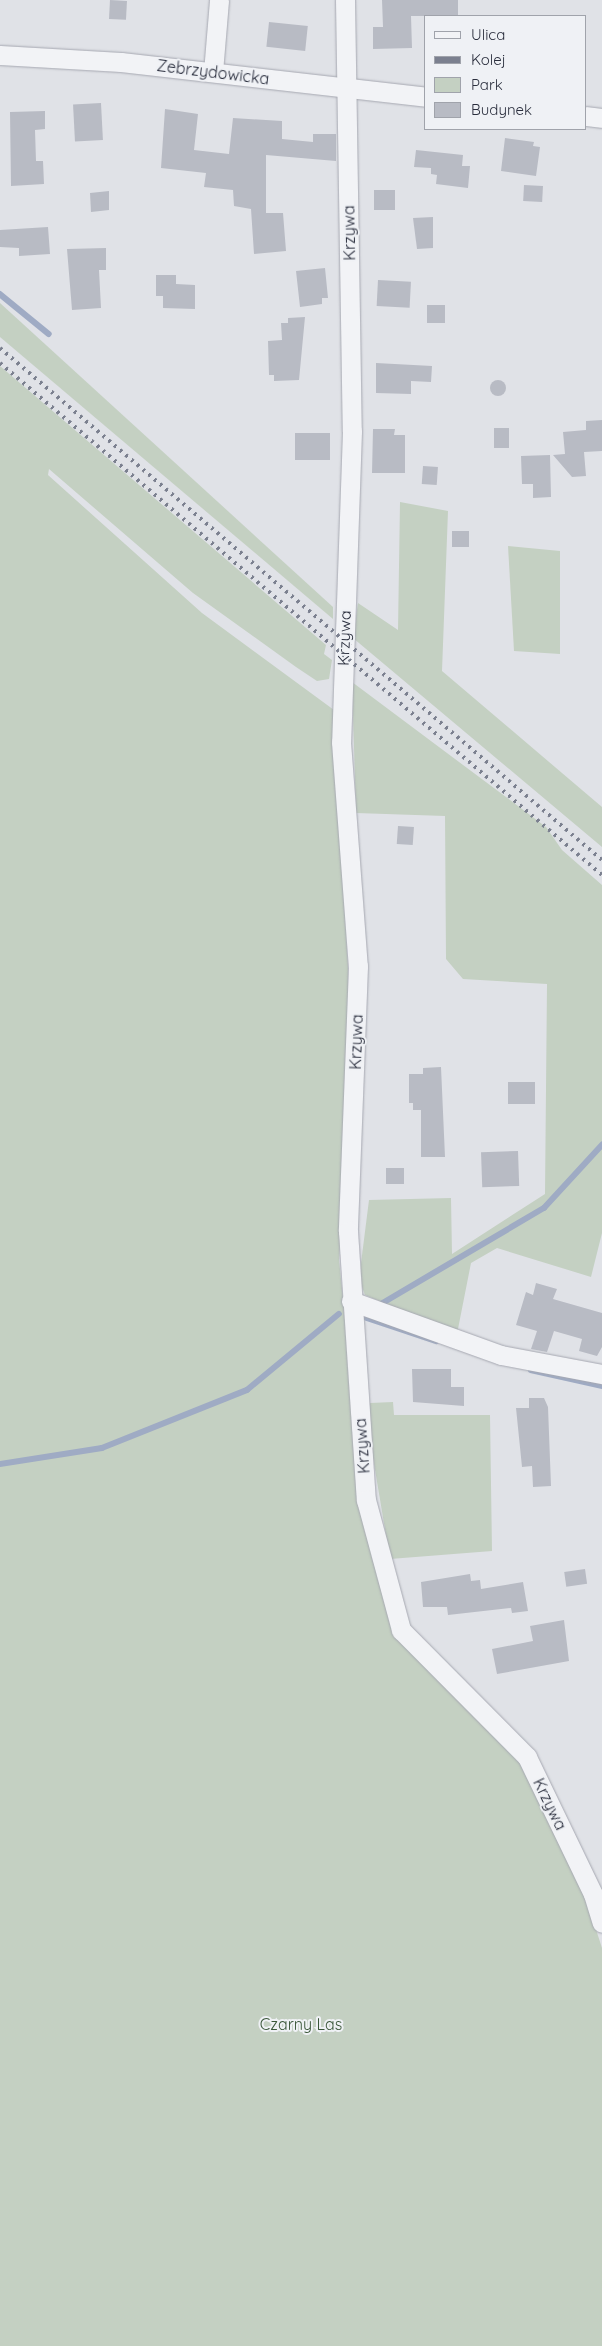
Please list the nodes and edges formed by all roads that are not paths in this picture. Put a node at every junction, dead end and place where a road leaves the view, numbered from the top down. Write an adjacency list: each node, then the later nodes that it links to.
1 (219, 0): 4 (street)
2 (345, 0): 5 (street, Krzywa)
3 (0, 55): 4 (street, Zebrzydowicka)
4 (214, 72): 5 (street, Zebrzydowicka)
5 (346, 88): 6 (street, Zebrzydowicka); 9 (street, Krzywa)
6 (424, 97)
7 (587, 116): 8 (street)
8 (602, 118)
9 (351, 1300): 10 (street); 11 (street, Krzywa)
10 (602, 1374)
11 (602, 1923)

